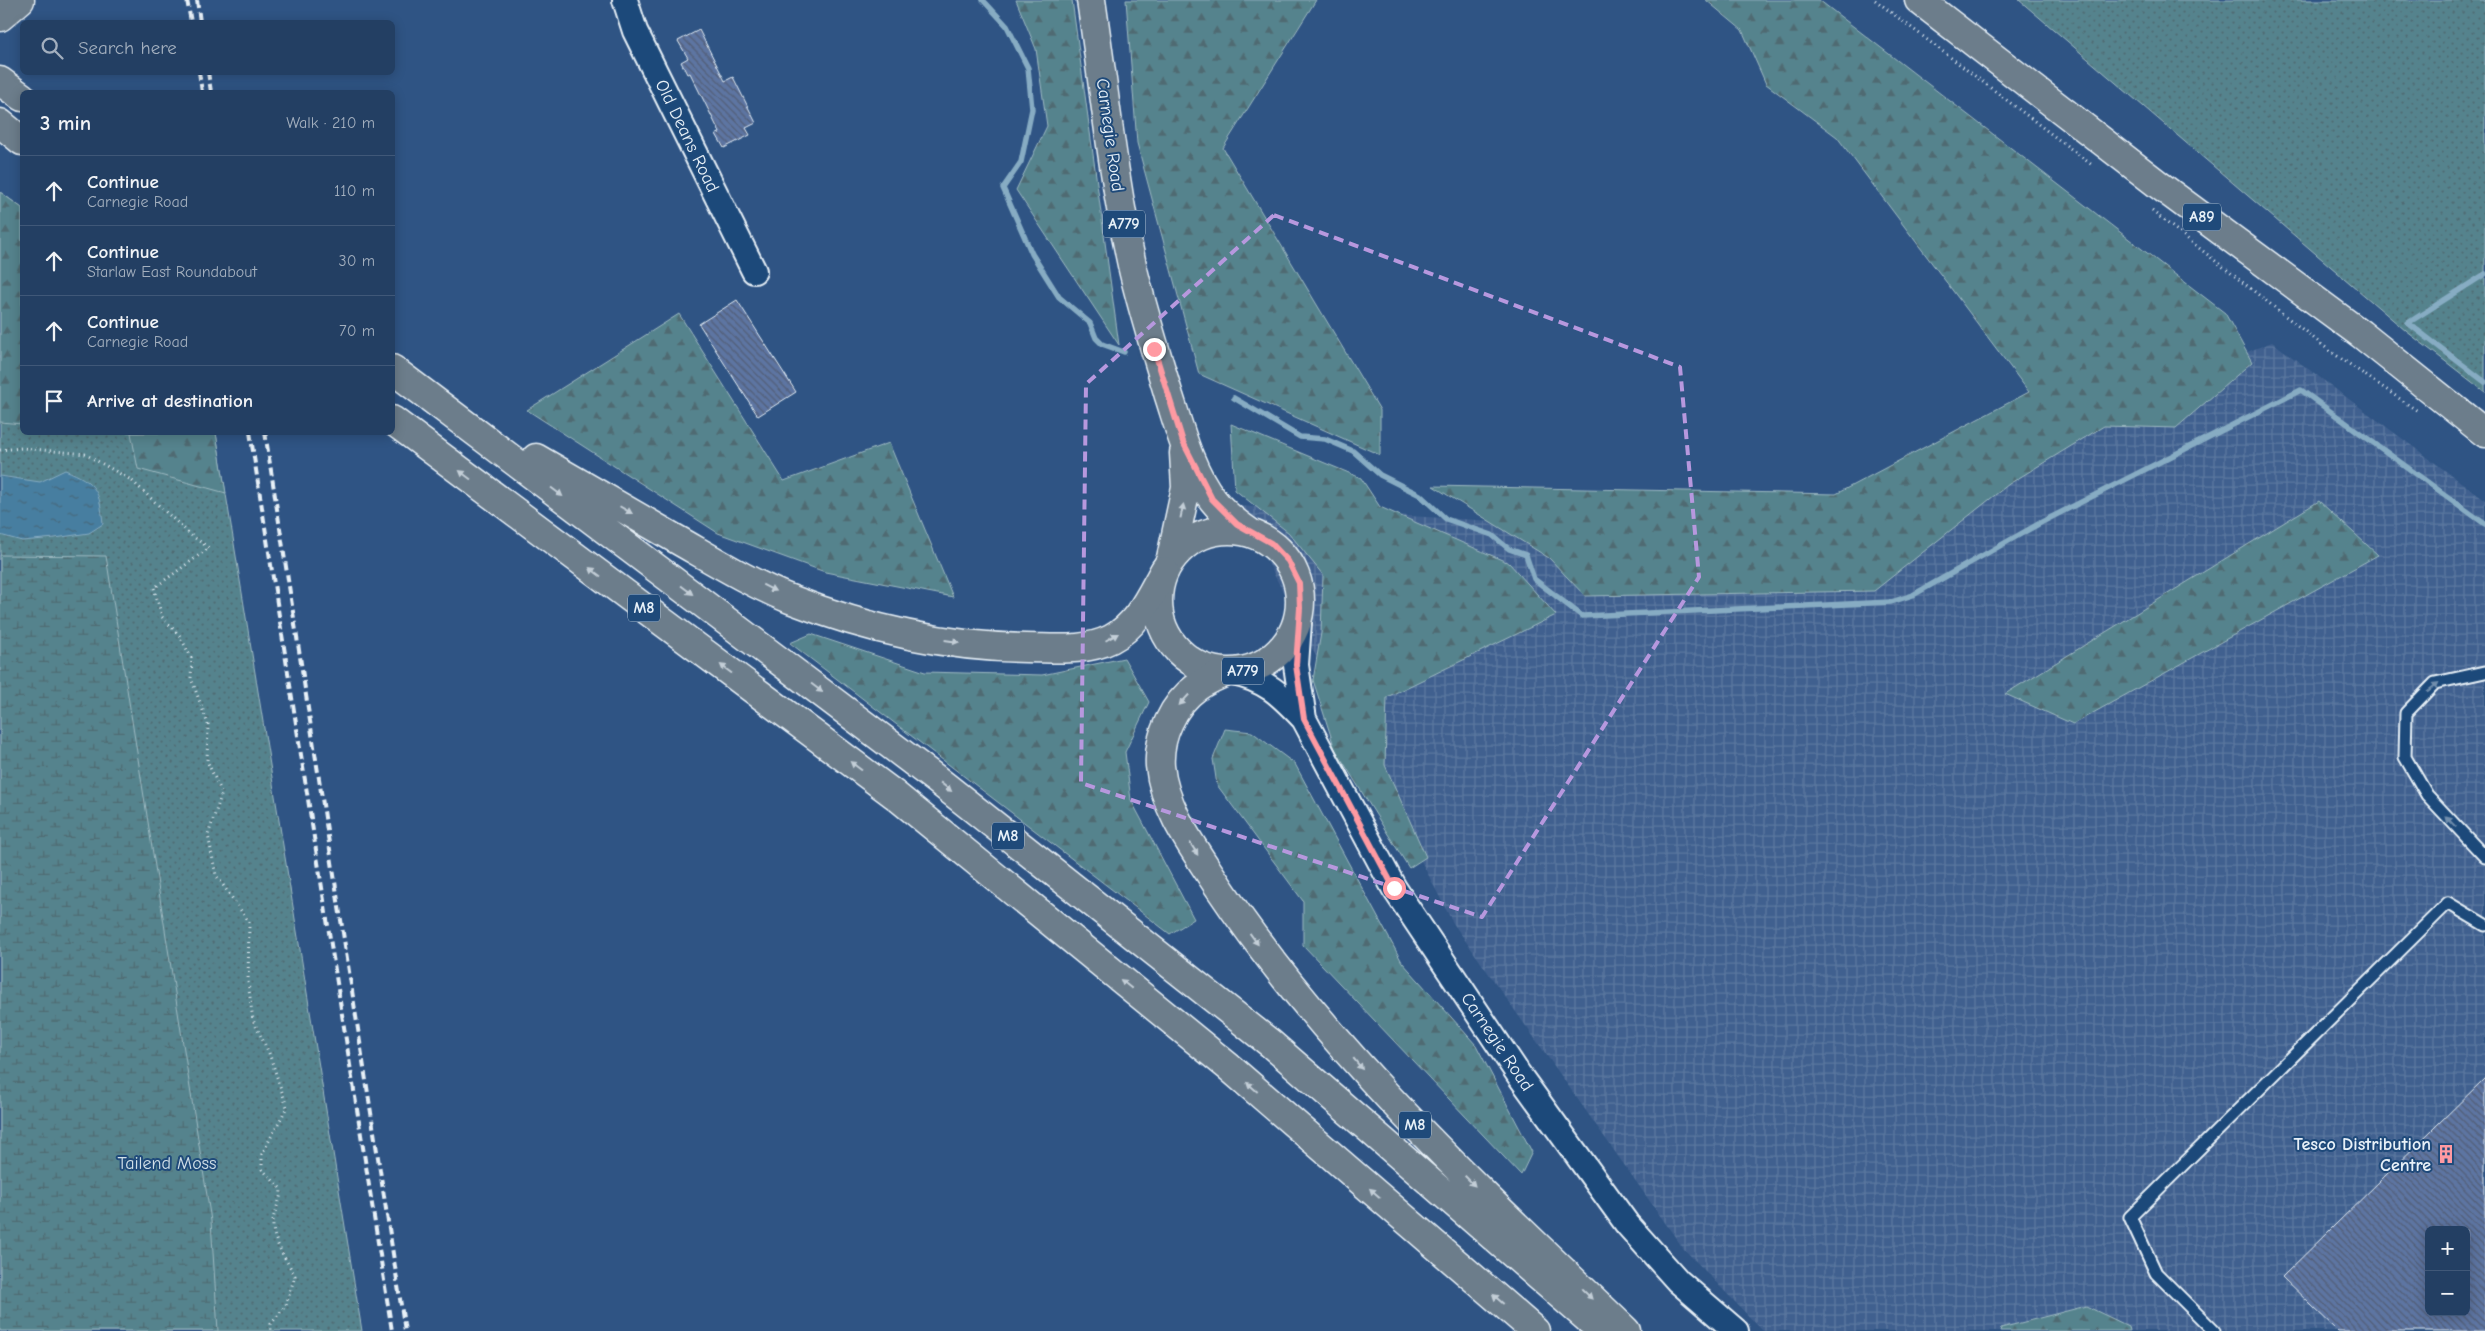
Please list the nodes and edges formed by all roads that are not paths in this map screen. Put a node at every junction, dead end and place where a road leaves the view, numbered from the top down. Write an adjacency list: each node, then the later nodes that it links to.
1 (20, 0): 5 (main road)
2 (625, 0): 10 (street, Old Deans Road)
3 (1091, 0): 15 (main road, Carnegie Road / A779)
4 (1920, 0): 14 (main road, A89)
5 (0, 18)
6 (0, 81): 7 (main road)
7 (20, 96)
8 (0, 123): 9 (main road)
9 (20, 139)
10 (754, 271)
11 (395, 370): 12 (main road, M8)
12 (433, 398): 17 (main road, M8, one-way to 17); 25 (main road, M8, one-way to 25)
13 (395, 422): 24 (main road, M8, one-way to 13)
14 (2485, 433)
15 (1183, 442): 16 (main road, Carnegie Road / A779); 17 (main road, Carnegie Road / A779, one-way to 15)
16 (1249, 532): 17 (main road, A779); 18 (main road, A779)
17 (1167, 565): 20 (main road, A779)
18 (1300, 608): 20 (main road, A779); 21 (street, Carnegie Road)
19 (2485, 672): 22 (lane, one-way to 19)
20 (1229, 673): 21 (street, Carnegie Road); 26 (main road, M8, one-way to 26)
21 (1304, 719): 27 (street, Carnegie Road)
22 (2485, 858)
23 (2485, 925): 28 (lane)
24 (1535, 1331)
25 (1602, 1331)
26 (1626, 1331)
27 (1736, 1331)
28 (2214, 1331)

